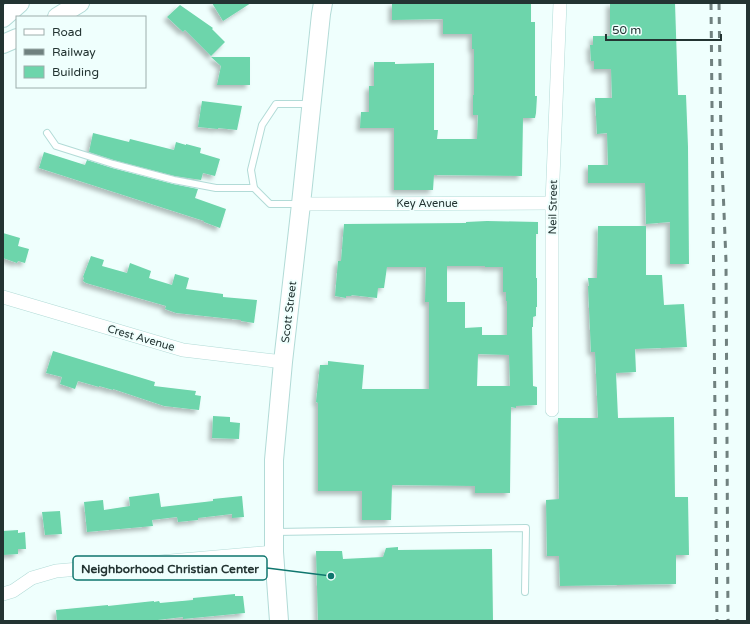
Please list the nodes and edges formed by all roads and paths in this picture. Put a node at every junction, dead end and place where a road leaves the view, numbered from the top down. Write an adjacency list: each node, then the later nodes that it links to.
1 (20, 3): 5 (main road)
2 (80, 3): 6 (main road)
3 (560, 3): 12 (street, Neil Street)
4 (322, 9): 9 (main road, Scott Street)
5 (4, 16)
6 (59, 16)
7 (16, 38): 8 (main road)
8 (3, 44)
9 (312, 104): 11 (lane); 13 (main road, Scott Street)
10 (47, 133): 11 (lane)
11 (254, 188): 13 (lane)
12 (552, 203): 13 (street, Key Avenue); 16 (street, Neil Street)
13 (301, 204): 15 (main road, Scott Street)
14 (3, 297): 15 (street, Crest Avenue)
15 (283, 362): 17 (main road, Scott Street)
16 (552, 410)
17 (274, 532): 18 (main road, Scott Street); 19 (lane)
18 (274, 552): 20 (street); 21 (main road, Scott Street)
19 (526, 592)
20 (3, 594)
21 (279, 621)

